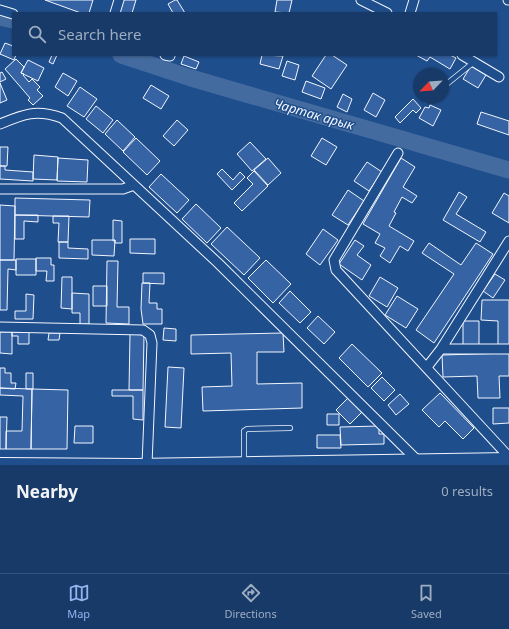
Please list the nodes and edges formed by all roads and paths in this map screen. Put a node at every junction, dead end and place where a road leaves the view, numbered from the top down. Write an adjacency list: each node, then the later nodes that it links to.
1 (119, 0): 5 (street)
2 (361, 0): 6 (street)
3 (414, 0): 7 (street)
4 (0, 10): 8 (street)
5 (115, 12)
6 (385, 12)
7 (410, 12)
8 (12, 14)
9 (464, 56): 10 (street)
10 (474, 62): 11 (street); 12 (lane)
11 (499, 77)
12 (449, 82)
13 (0, 124): 15 (street)
14 (398, 153): 21 (street)
15 (134, 185): 16 (street); 24 (street)
16 (0, 189)
17 (509, 241): 19 (street)
18 (0, 327): 28 (street)
19 (441, 349): 20 (street); 21 (street)
20 (509, 349)
21 (427, 368): 23 (street)
22 (290, 428): 25 (lane)
23 (509, 458): 24 (street)
24 (418, 461): 26 (street)
25 (244, 463): 26 (street); 28 (street)
26 (364, 463)
27 (0, 464): 28 (street)
28 (140, 465)

